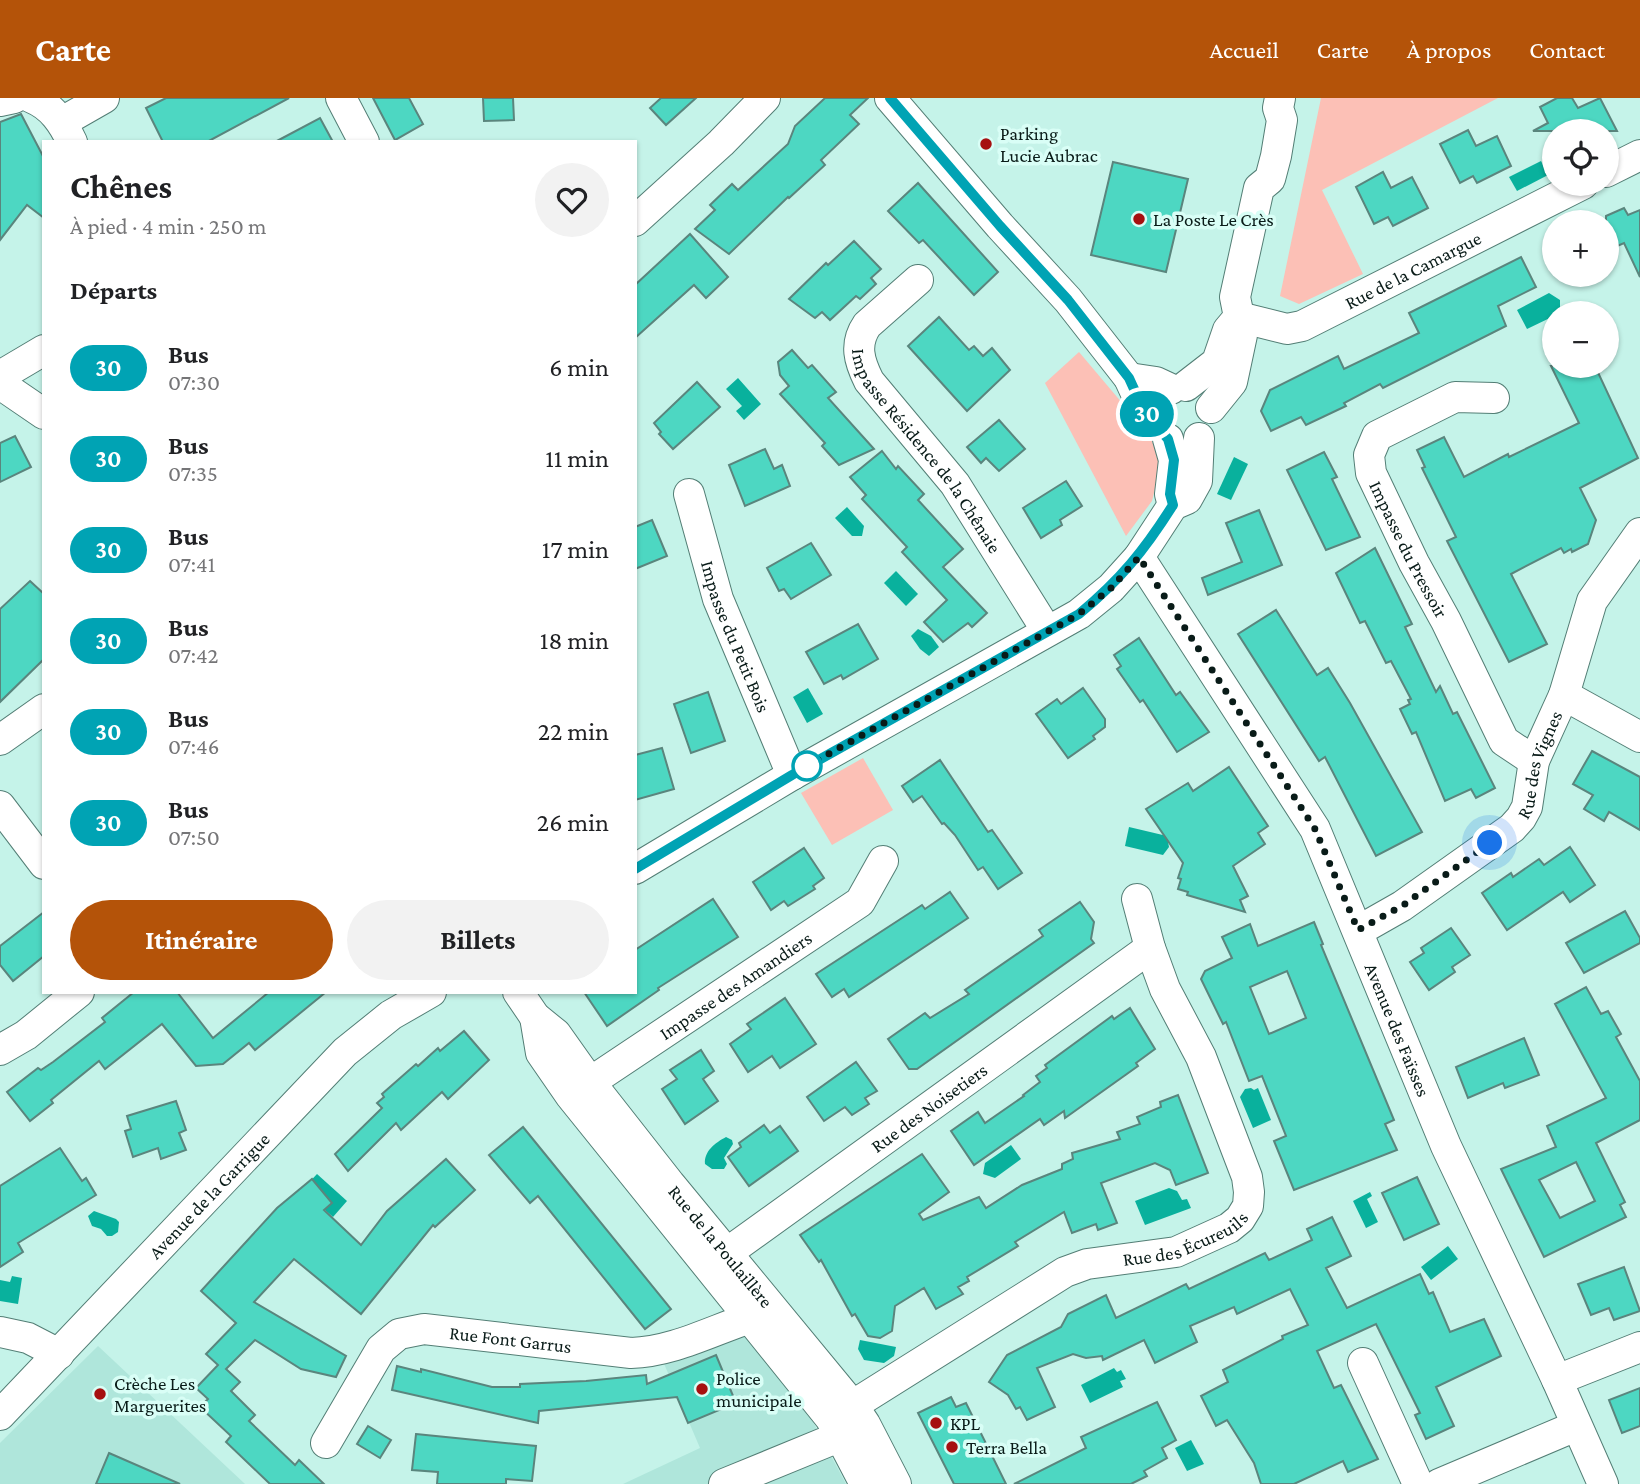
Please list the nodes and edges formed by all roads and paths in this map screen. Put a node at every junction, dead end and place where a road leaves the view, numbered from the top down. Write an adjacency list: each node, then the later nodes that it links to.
1 (14, 98): 7 (street)
2 (32, 98): 9 (street)
3 (104, 98): 9 (street)
4 (341, 98): 10 (street)
5 (765, 98): 14 (street)
6 (890, 98): 19 (street)
7 (0, 101)
8 (1286, 105): 16 (street)
9 (67, 132)
10 (363, 140)
11 (1640, 155): 12 (street)
12 (1619, 166)
13 (1559, 196): 16 (street, Rue de la Camargue)
14 (637, 219)
15 (918, 280): 31 (street, Impasse Résidence de la Chênaie)
16 (1239, 317): 21 (street); 23 (street)
17 (42, 351): 18 (street)
18 (0, 376)
19 (1129, 378): 21 (street); 25 (street)
20 (0, 384): 24 (street)
21 (1178, 387): 23 (street); 25 (street)
22 (1494, 398): 36 (street, Impasse du Pressoir)
23 (1211, 408): 26 (street)
24 (42, 413)
25 (1162, 431): 26 (street); 28 (street)
26 (1199, 438): 28 (street)
27 (689, 494): 37 (street, Impasse du Petit Bois)
28 (1173, 505): 30 (street)
29 (1640, 533): 32 (street, Rue des Vignes)
30 (1139, 557): 31 (street); 43 (street, Avenue des Faïsses)
31 (1047, 631): 37 (street)
32 (1564, 695): 34 (street); 36 (street, Rue des Vignes)
33 (42, 710): 35 (street)
34 (1640, 737)
35 (0, 740)
36 (1534, 761): 43 (street, Rue des Vignes)
37 (792, 775): 41 (street)
38 (0, 806): 39 (street)
39 (42, 861)
40 (883, 861): 49 (street, Impasse des Amandiers)
41 (637, 868)
42 (1137, 899): 44 (street, Rue des Écureuils)
43 (1358, 930): 56 (street, Avenue des Faïsses)
44 (1150, 948): 50 (street, Rue des Noisetiers); 58 (street, Rue des Écureuils)
45 (77, 994): 48 (street)
46 (428, 994): 54 (street, Avenue de la Garrigue)
47 (519, 994): 49 (street, Rue de la Poulaillère)
48 (0, 1050)
49 (580, 1089): 50 (street, Rue de la Poulaillère)
50 (717, 1260): 51 (street, Rue de la Poulaillère); 58 (street, Rue de la Poulaillère)
51 (750, 1318): 58 (street, Rue de la Poulaillère); 60 (street, Rue Font Garrus)
52 (0, 1332): 54 (street)
53 (1640, 1347): 56 (street)
54 (59, 1354): 57 (street, Avenue de la Garrigue)
55 (1363, 1363): 64 (street)
56 (1557, 1380): 59 (street, Avenue des Faïsses)
57 (0, 1415)
58 (841, 1420): 61 (street, Rue des Écureuils); 62 (street, Rue de la Poulaillère); 63 (street, Rue de la Poulaillère)
59 (1576, 1426): 65 (street); 66 (street, Avenue des Faïsses)
60 (326, 1443)
61 (724, 1484)
62 (865, 1484)
63 (895, 1484)
64 (1418, 1484)
65 (1439, 1484)
66 (1603, 1484)

